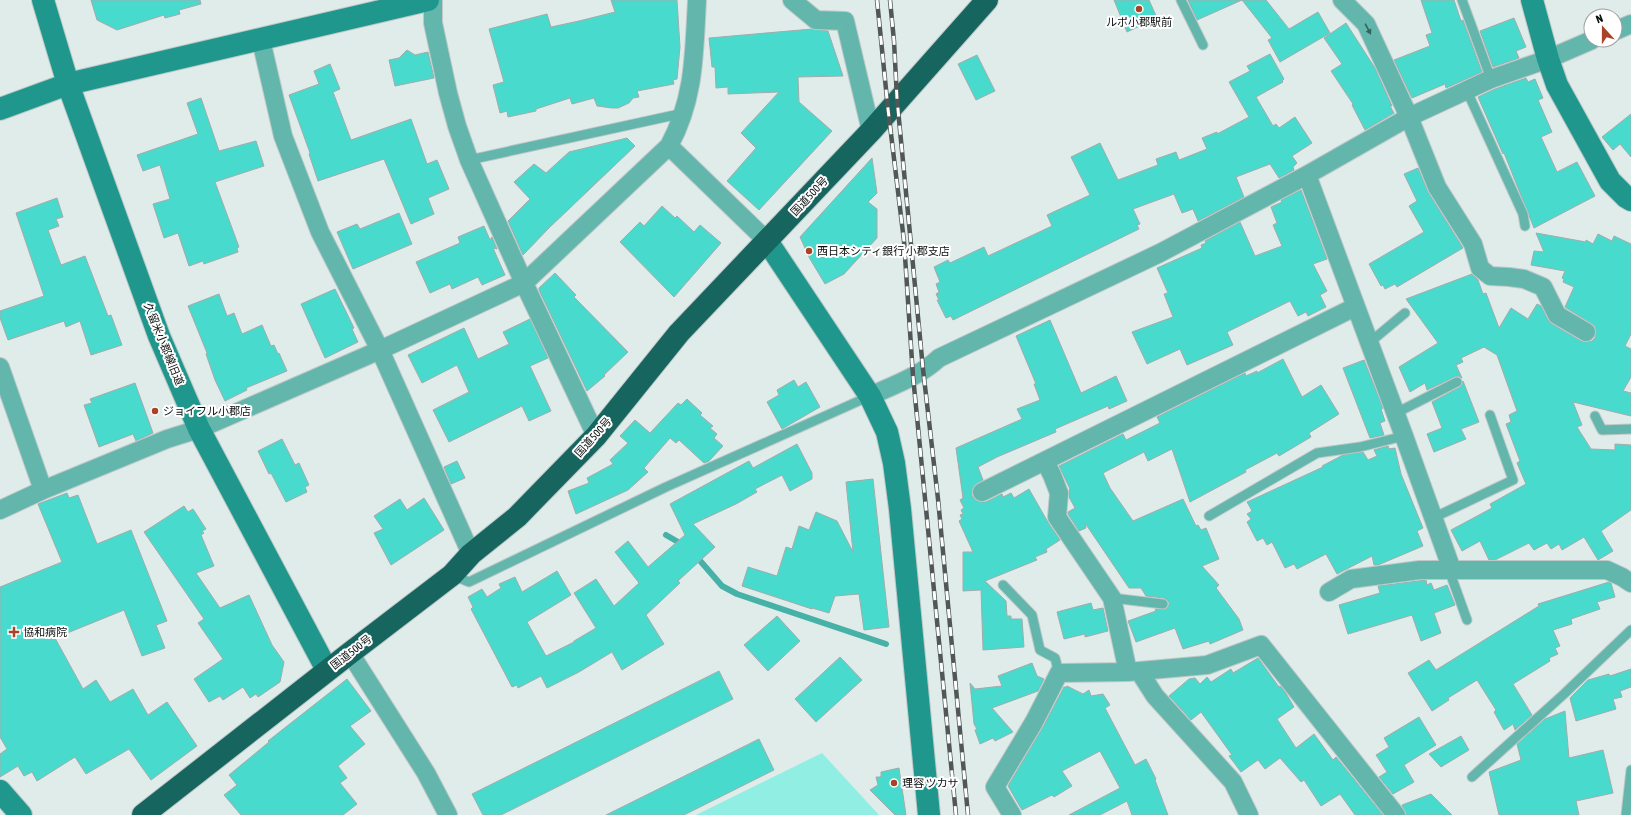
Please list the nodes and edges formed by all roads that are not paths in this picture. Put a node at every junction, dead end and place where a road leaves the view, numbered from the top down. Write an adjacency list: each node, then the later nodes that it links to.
1 (43, 0): 16 (street, 久留米小郡線旧道)
2 (428, 0): 11 (street)
3 (433, 0): 23 (street)
4 (697, 0): 19 (street)
5 (792, 0): 21 (street)
6 (986, 0): 21 (highway, 国道500号)
7 (1181, 0): 13 (lane)
8 (1342, 0): 20 (street, one-way to 20)
9 (1462, 0): 15 (lane)
10 (1532, 0): 14 (street)
11 (261, 40): 16 (street); 33 (street)
12 (1583, 44): 14 (street)
13 (1203, 45)
14 (1548, 58): 15 (street); 25 (street)
15 (1491, 79): 17 (street)
16 (68, 84): 18 (street); 40 (street, 久留米小郡線旧道)
17 (1467, 90): 20 (street); 26 (lane)
18 (0, 109)
19 (684, 113): 22 (street); 23 (lane)
20 (1409, 117): 24 (street); 31 (street)
21 (871, 130): 27 (highway, 国道500号)
22 (669, 146): 27 (street); 28 (street)
23 (469, 160): 28 (street)
24 (1307, 175): 29 (street); 36 (street)
25 (1631, 200)
26 (1525, 226)
27 (767, 241): 36 (street); 42 (highway, 国道500号)
28 (524, 284): 33 (street); 42 (street)
29 (1355, 307): 32 (street); 44 (street)
30 (1405, 313): 32 (lane)
31 (1586, 332)
32 (1369, 343): 37 (street)
33 (380, 350): 40 (street); 50 (street)
34 (0, 367): 45 (street)
35 (1457, 382): 37 (lane)
36 (870, 396): 52 (lane); 70 (street)
37 (1396, 413): 43 (street)
38 (1490, 414): 49 (lane)
39 (1595, 416): 41 (lane)
40 (199, 429): 45 (street); 61 (street, 久留米小郡線旧道)
41 (1631, 429)
42 (596, 436): 50 (highway, 国道500号)
43 (1404, 436): 48 (lane); 49 (street)
44 (1045, 461): 46 (street); 56 (street)
45 (43, 490): 47 (street)
46 (982, 492)
47 (0, 510)
48 (1209, 516)
49 (1433, 518): 51 (street)
50 (471, 554): 52 (highway, 国道500号)
51 (1450, 570): 53 (street); 55 (street); 58 (lane)
52 (452, 574): 60 (highway, 国道500号)
53 (1631, 583)
54 (1003, 585): 63 (lane)
55 (1329, 592)
56 (1112, 598): 57 (lane); 62 (street)
57 (1163, 604)
58 (1467, 620)
59 (1631, 630): 65 (lane)
60 (350, 653): 61 (highway, 国道500号); 69 (street)
61 (327, 670): 68 (highway, 国道500号)
62 (1134, 672): 63 (street); 72 (street); 73 (street)
63 (1059, 673): 71 (street)
64 (1631, 770): 74 (lane)
65 (1472, 777)
66 (0, 790): 67 (street)
67 (21, 815)
68 (143, 815)
69 (448, 815)
70 (929, 815)
71 (1012, 815)
72 (1249, 815)
73 (1396, 815)
74 (1626, 815)

